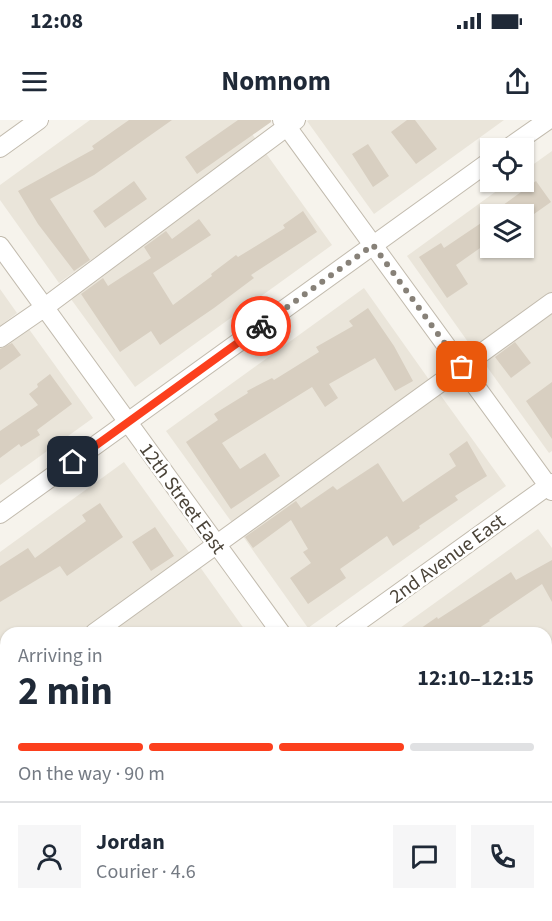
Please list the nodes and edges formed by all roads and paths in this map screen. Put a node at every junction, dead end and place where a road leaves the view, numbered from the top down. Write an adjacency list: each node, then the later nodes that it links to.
1 (39, 120): 5 (street)
2 (548, 120): 4 (street)
3 (288, 122): 7 (street); 10 (street)
4 (522, 138)
5 (0, 148)
6 (480, 168): 7 (street)
7 (373, 245): 12 (street); 13 (street)
8 (0, 246): 10 (street, 12th Street East)
9 (552, 302): 12 (street)
10 (45, 308): 11 (street); 13 (street, 12th Street East)
11 (0, 338)
12 (462, 367): 14 (street); 16 (street)
13 (128, 423): 15 (street); 16 (street, 12th Street East)
14 (551, 487): 19 (street, 2nd Avenue East)
15 (0, 514)
16 (217, 545): 17 (street); 18 (street, 12th Street East)
17 (102, 627)
18 (277, 627)
19 (352, 627)

